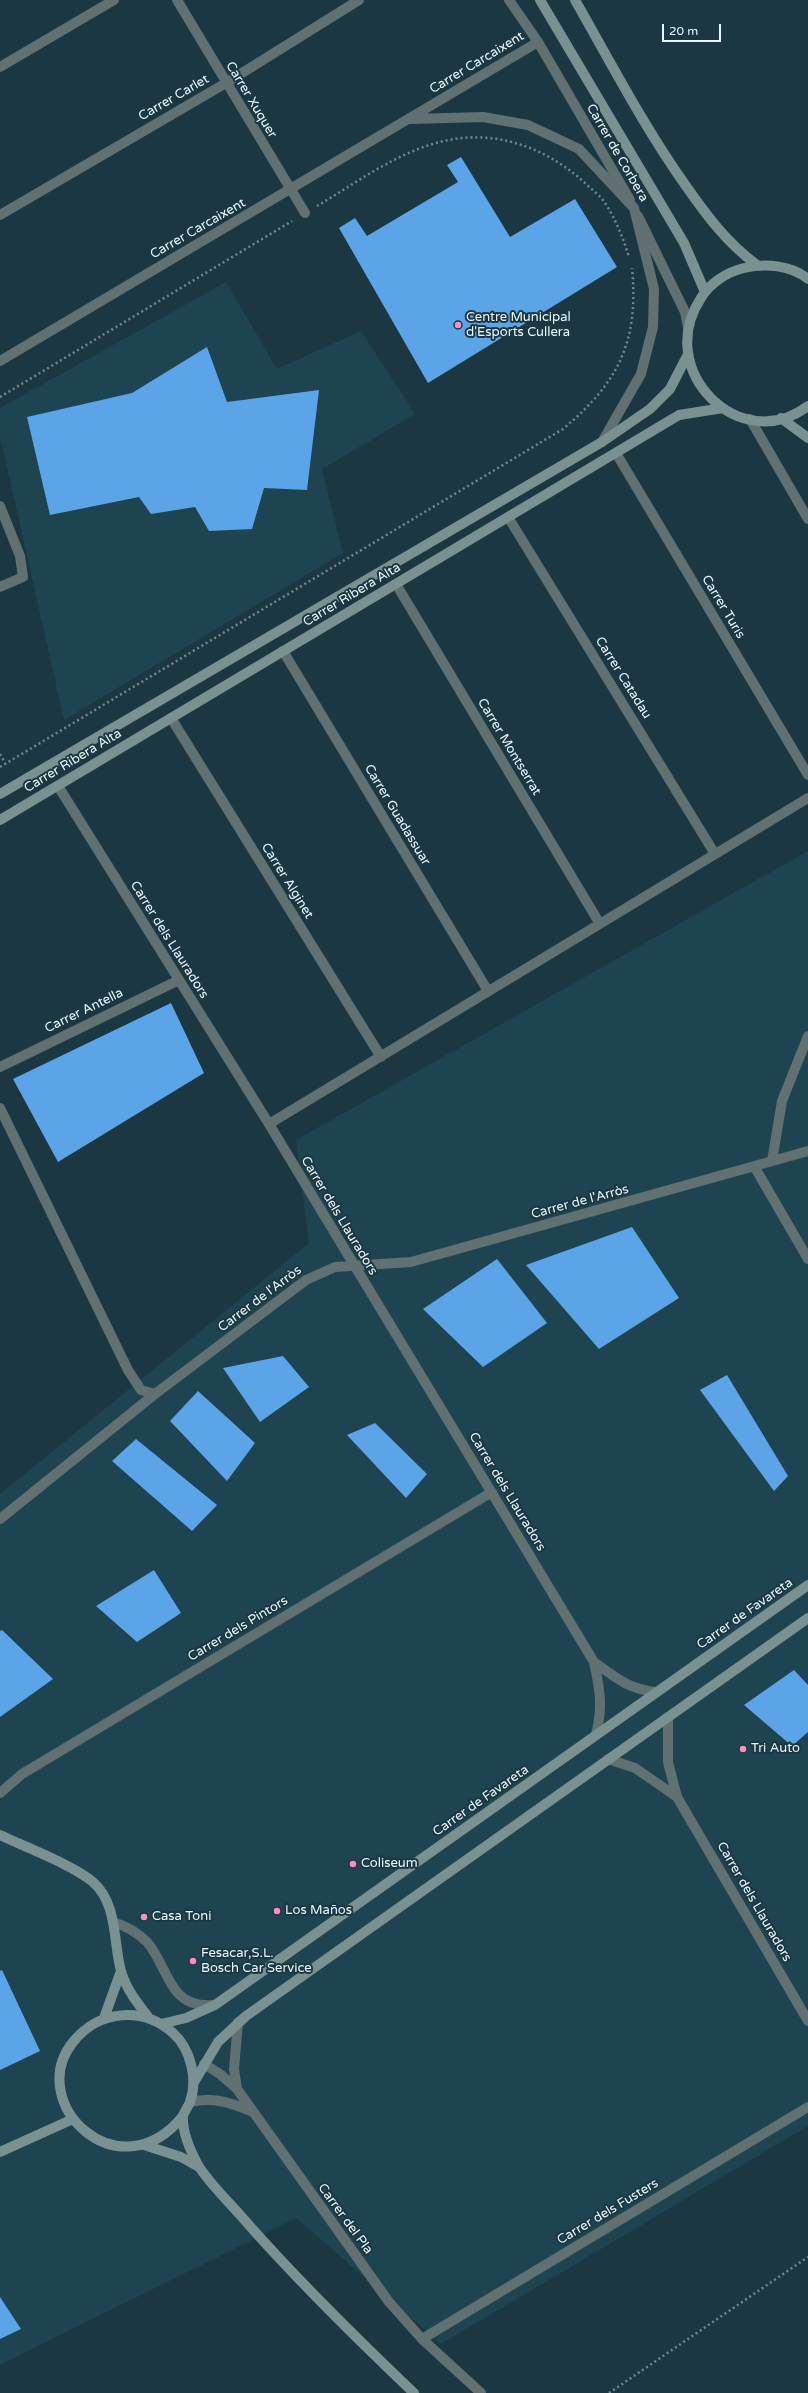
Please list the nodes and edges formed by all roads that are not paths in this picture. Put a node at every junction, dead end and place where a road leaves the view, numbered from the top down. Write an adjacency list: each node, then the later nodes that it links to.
1 (114, 0): 8 (street)
2 (177, 0): 9 (street, Carrer Xuquer)
3 (359, 0): 9 (street, Carrer Carlet)
4 (509, 0): 7 (street, Carrer de Corbera)
5 (540, 0): 17 (street)
6 (576, 0): 15 (street)
7 (538, 42): 10 (street, Carrer Carcaixent); 12 (street, Carrer de Corbera)
8 (0, 67)
9 (226, 83): 11 (street, Carrer Xuquer); 14 (street, Carrer Carlet)
10 (409, 119): 11 (street, Carrer Carcaixent); 12 (street, Carrer Carcaixent)
11 (290, 190): 13 (street, Carrer Xuquer); 20 (street, Carrer Carcaixent)
12 (634, 208): 18 (street, Carrer de Corbera); 26 (street, Carrer Ribera Alta)
13 (305, 213)
14 (0, 215)
15 (757, 265): 16 (street); 17 (street)
16 (808, 279)
17 (705, 292): 18 (street)
18 (688, 327): 19 (street)
19 (687, 356): 22 (street); 26 (street, Carrer Ribera Alta)
20 (0, 360)
21 (808, 406): 23 (street)
22 (722, 408): 24 (street); 27 (street, Carrer Ribera Alta)
23 (781, 418): 24 (street); 25 (street)
24 (750, 419): 30 (street)
25 (808, 438)
26 (602, 442): 37 (street, Carrer Ribera Alta)
27 (616, 452): 29 (street, Carrer Ribera Alta); 35 (street, Carrer Turis)
28 (0, 506): 32 (street)
29 (508, 517): 31 (street, Carrer Ribera Alta); 40 (street, Carrer Catadau)
30 (808, 519)
31 (396, 584): 33 (street, Carrer Ribera Alta); 41 (street, Carrer Montserrat)
32 (0, 587)
33 (283, 651): 34 (street, Carrer Ribera Alta); 43 (street, Carrer Guadassuar)
34 (171, 718): 36 (street, Carrer Ribera Alta); 45 (street, Carrer Alginet)
35 (808, 775)
36 (58, 786): 39 (street, Carrer Ribera Alta); 42 (street, Carrer dels Llauradors)
37 (0, 794)
38 (808, 798): 40 (street)
39 (0, 820)
40 (715, 854): 41 (street)
41 (600, 924): 43 (street)
42 (179, 980): 46 (street, Carrer Antella); 48 (street, Carrer dels Llauradors)
43 (488, 992): 45 (street)
44 (808, 1036): 50 (street)
45 (381, 1057): 48 (street)
46 (0, 1067)
47 (0, 1108): 54 (street)
48 (269, 1124): 53 (street, Carrer dels Llauradors)
49 (808, 1151): 50 (street, Carrer de l'Arròs)
50 (772, 1161): 51 (street, Carrer de l'Arròs)
51 (754, 1166): 52 (street); 53 (street, Carrer de l'Arròs)
52 (808, 1259)
53 (353, 1266): 54 (street, Carrer de l'Arròs); 55 (street, Carrer dels Llauradors)
54 (155, 1394): 56 (street, Carrer de l'Arròs)
55 (492, 1492): 59 (street, Carrer dels Llauradors); 64 (street, Carrer dels Pintors)
56 (0, 1519)
57 (808, 1585): 60 (street, Carrer de Favareta)
58 (808, 1618): 61 (street)
59 (594, 1662): 60 (street, Carrer dels Llauradors); 62 (street, Carrer dels Llauradors)
60 (657, 1692): 62 (street, Carrer de Favareta)
61 (668, 1717): 63 (street); 65 (street, Carrer dels Llauradors)
62 (596, 1735): 69 (street, Carrer de Favareta)
63 (608, 1759): 65 (street, Carrer dels Llauradors); 73 (street)
64 (0, 1793)
65 (677, 1797): 72 (street, Carrer dels Llauradors)
66 (0, 1835): 67 (street)
67 (113, 1922): 68 (street); 69 (street)
68 (121, 1971): 70 (street); 71 (street)
69 (215, 2005): 74 (street, Carrer de Favareta)
70 (104, 2018): 71 (street); 82 (street)
71 (149, 2018): 74 (street)
72 (808, 2021)
73 (238, 2022): 75 (street); 77 (street, Carrer del Pla)
74 (161, 2024): 76 (street)
75 (204, 2064): 76 (street); 77 (street, Carrer del Pla)
76 (193, 2084): 78 (street)
77 (237, 2088): 80 (street, Carrer del Pla)
78 (190, 2102): 80 (street); 81 (street)
79 (808, 2107): 86 (street, Carrer dels Fusters)
80 (251, 2111): 86 (street, Carrer del Pla)
81 (183, 2116): 83 (street); 85 (street)
82 (73, 2119): 83 (street); 84 (street)
83 (144, 2145): 85 (street)
84 (0, 2152)
85 (200, 2167): 87 (street)
86 (422, 2339): 88 (street, Carrer del Pla)
87 (414, 2393)
88 (481, 2393)

